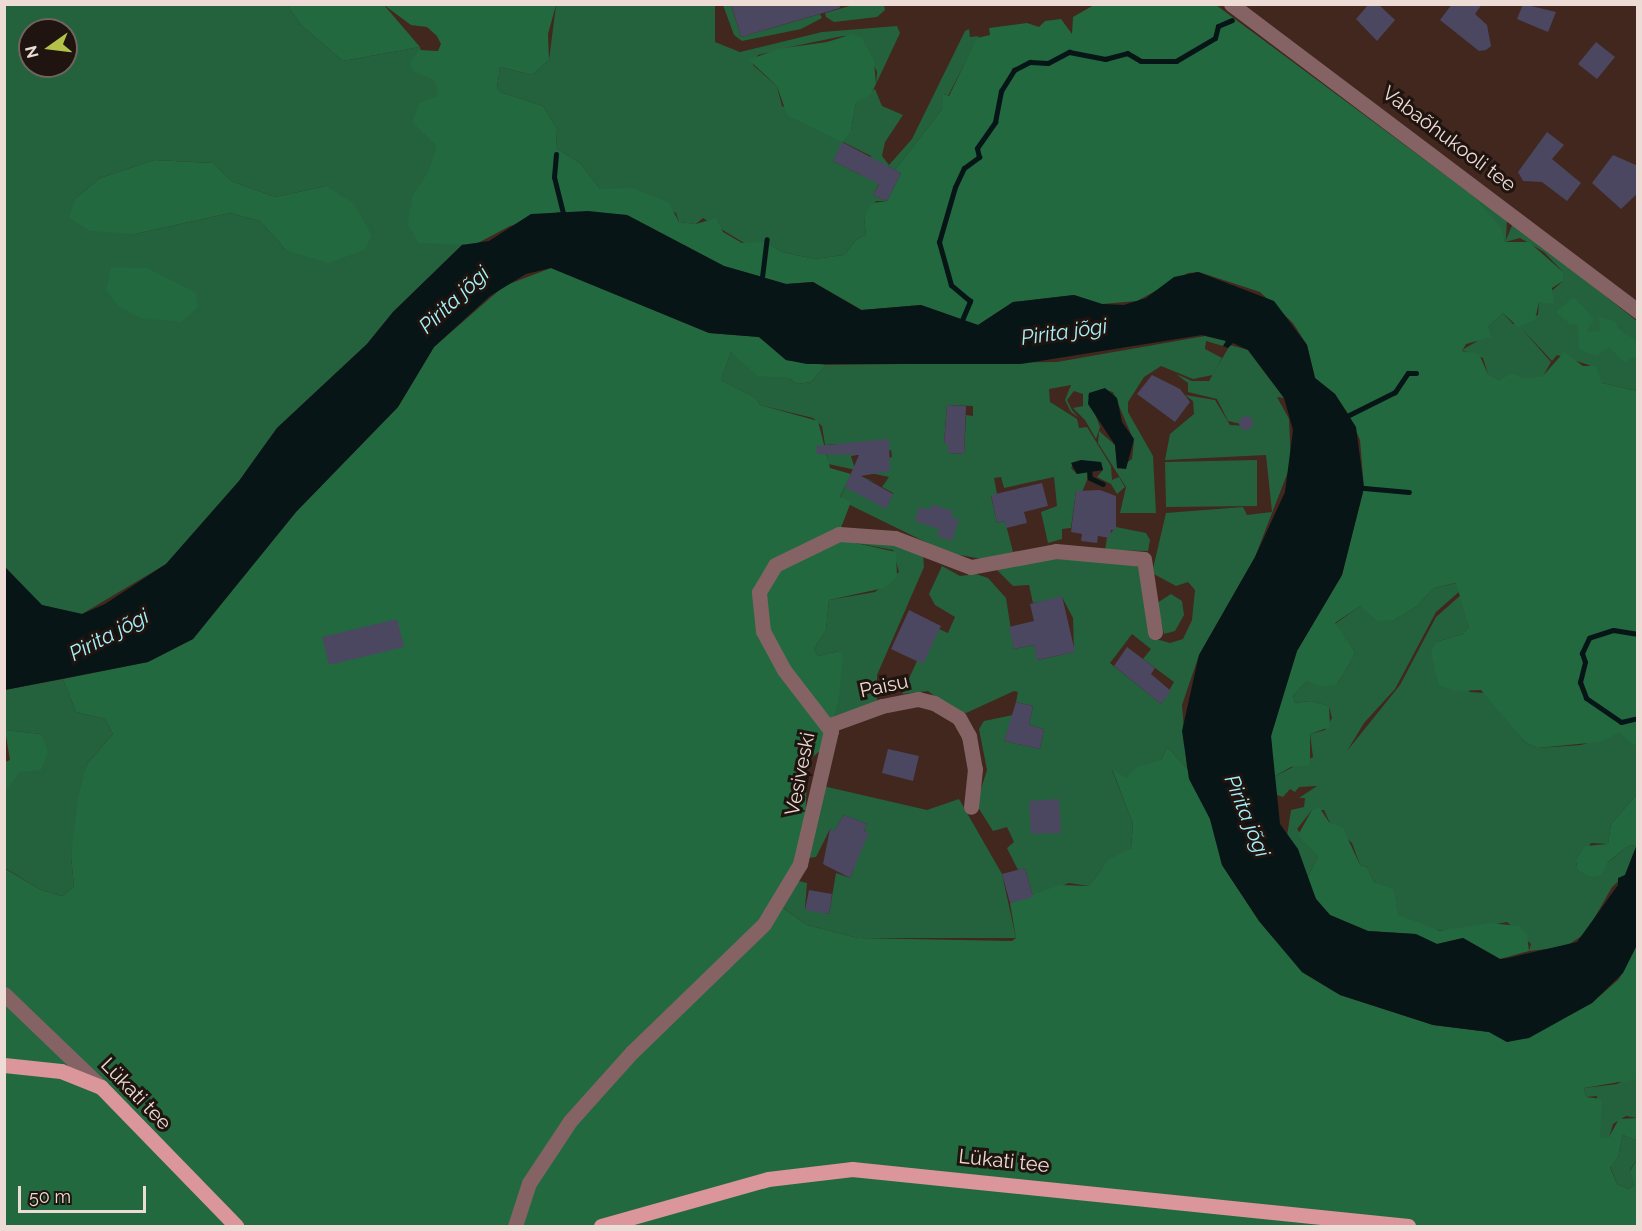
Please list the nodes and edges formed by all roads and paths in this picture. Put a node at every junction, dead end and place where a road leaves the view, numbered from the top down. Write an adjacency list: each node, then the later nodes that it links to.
1 (1231, 4): 2 (street, Vabaõhukooli tee)
2 (1638, 311)
3 (1155, 632): 4 (street, Vesiveski)
4 (830, 725): 5 (street, Paisu); 10 (street, Vesiveski)
5 (971, 807)
6 (4, 994): 8 (street, Lükati tee)
7 (4, 1065): 8 (main road)
8 (101, 1088): 9 (main road, Lükati tee)
9 (236, 1227)
10 (515, 1227)
11 (601, 1227): 12 (main road, Lükati tee)
12 (1408, 1227)

